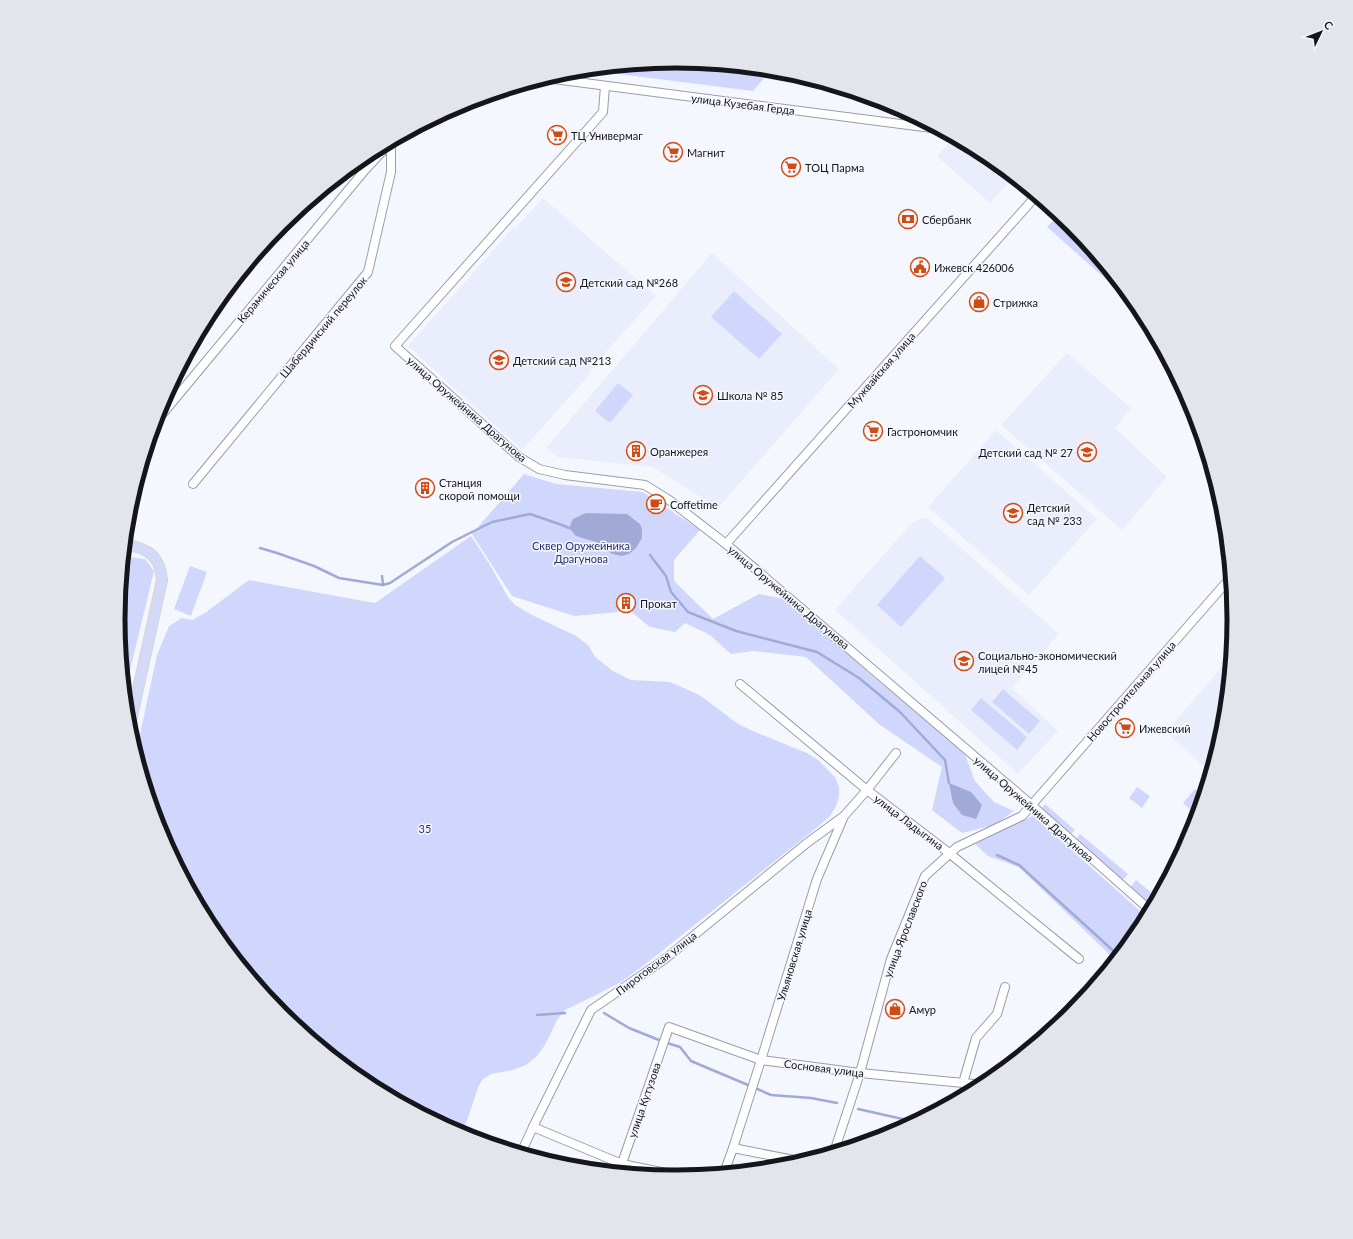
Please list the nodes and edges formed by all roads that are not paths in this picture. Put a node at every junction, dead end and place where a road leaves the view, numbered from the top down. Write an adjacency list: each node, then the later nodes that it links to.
1 (563, 80): 2 (street, улица Кузебая Герда)
2 (605, 86): 3 (street, улица Кузебая Герда); 9 (street, улица Оружейника Драгунова)
3 (926, 128)
4 (392, 148): 8 (street, Шабердинский переулок)
5 (379, 155): 7 (street, Керамическая улица)
6 (1033, 199): 9 (street, Мужвайская улица)
7 (167, 409)
8 (193, 484)
9 (726, 544): 16 (street, улица Оружейника Драгунова)
10 (130, 545): 13 (main road)
11 (1227, 582): 16 (street, Новостроительная улица)
12 (740, 684): 15 (street, улица Ладыгина)
13 (133, 711)
14 (896, 753): 15 (street, Ульяновская улица)
15 (867, 790): 17 (street, Ульяновская улица); 18 (street, улица Ладыгина)
16 (1031, 805): 18 (street, улица Ярославского); 19 (street, улица Оружейника Драгунова)
17 (844, 816): 23 (street, Ульяновская улица); 27 (street, Пироговская улица)
18 (949, 853): 20 (street, улица Ладыгина); 24 (street, улица Ярославского)
19 (1147, 907)
20 (1079, 959)
21 (1005, 987): 25 (street)
22 (669, 1027): 23 (street, Сосновая улица); 32 (street, улица Кутузова)
23 (761, 1060): 24 (street, Сосновая улица); 29 (street, Ульяновская улица)
24 (860, 1073): 25 (street, Сосновая улица); 28 (street, улица Ярославского)
25 (963, 1083): 26 (street, Сосновая улица)
26 (973, 1084)
27 (533, 1126): 30 (street, Пироговская улица); 32 (street)
28 (836, 1147)
29 (733, 1148): 31 (street); 34 (street, Ульяновская улица)
30 (523, 1149)
31 (789, 1159)
32 (622, 1164): 33 (street, улица Кутузова); 35 (street)
33 (621, 1168)
34 (726, 1169)
35 (652, 1170)

